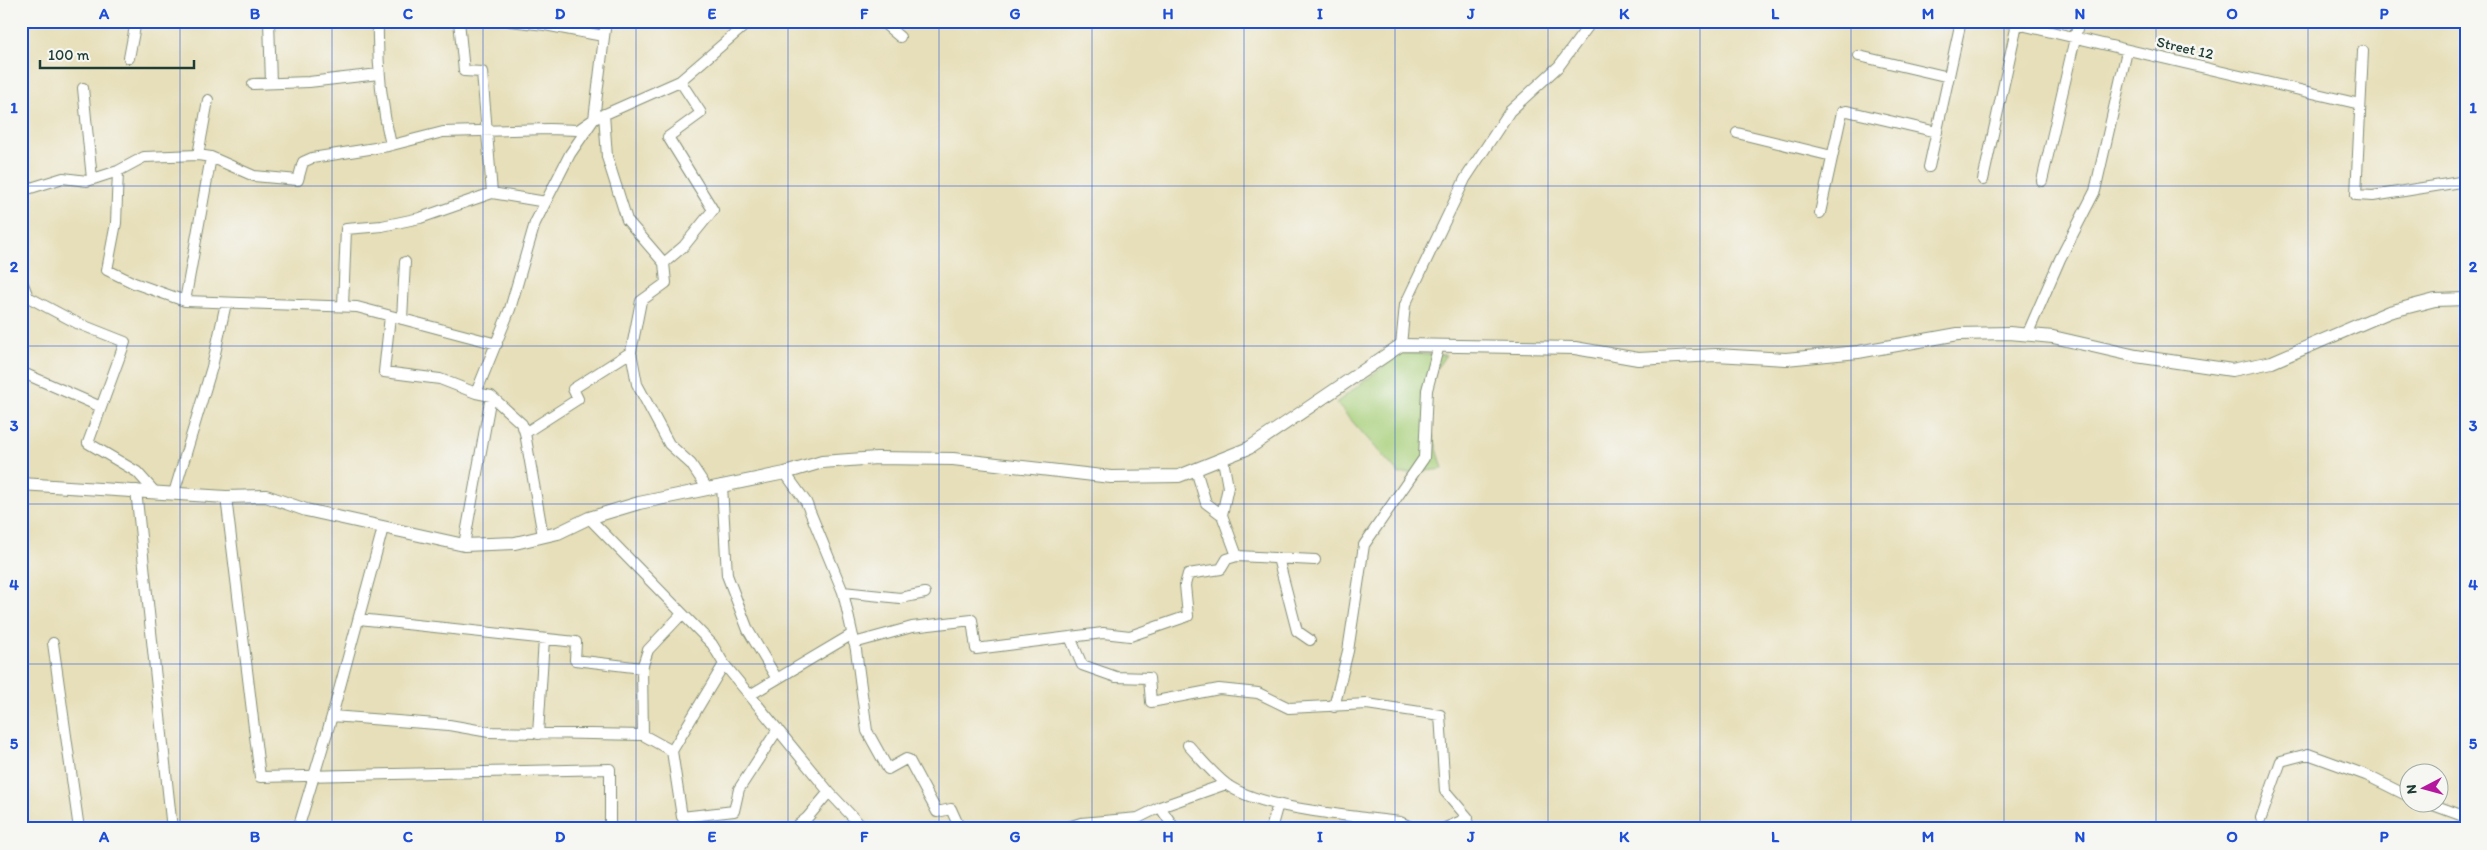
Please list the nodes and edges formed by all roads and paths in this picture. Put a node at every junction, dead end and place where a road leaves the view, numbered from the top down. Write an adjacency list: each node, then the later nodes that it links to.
1 (136, 21): 20 (street)
2 (269, 21): 25 (street)
3 (378, 21): 21 (street)
4 (459, 21): 30 (street)
5 (510, 21): 14 (street)
6 (606, 21): 14 (street)
7 (750, 21): 23 (street)
8 (881, 21): 15 (street)
9 (1592, 21): 58 (street)
10 (1961, 21): 22 (street)
11 (2004, 21): 13 (street, Street 12)
12 (2079, 21): 16 (street)
13 (2017, 24): 16 (street, Street 12); 40 (street)
14 (603, 36): 29 (street)
15 (900, 37)
16 (2076, 39): 17 (street, Street 12); 41 (street)
17 (2127, 50): 28 (street, Street 12); 56 (street)
18 (2363, 51): 28 (street)
19 (1859, 56): 22 (street)
20 (129, 58)
21 (379, 74): 25 (street); 33 (street)
22 (1949, 77): 31 (street)
23 (680, 81): 29 (street); 48 (street)
24 (253, 84): 25 (street)
25 (271, 84)
26 (83, 88): 39 (street)
27 (208, 100): 34 (street)
28 (2360, 104): 42 (street)
29 (599, 117): 30 (street); 45 (street); 48 (street)
30 (488, 131): 33 (street); 44 (street)
31 (1937, 132): 35 (street); 37 (street)
32 (1737, 133): 35 (street)
33 (391, 146): 36 (street)
34 (198, 155): 36 (street); 38 (street)
35 (1832, 156): 46 (street)
36 (211, 157): 51 (street)
37 (1930, 167)
38 (118, 170): 39 (street); 51 (street)
39 (92, 179): 43 (street)
40 (1983, 180)
41 (2042, 181)
42 (2466, 181)
43 (21, 191)
44 (492, 193): 45 (street); 53 (street)
45 (546, 202): 57 (street)
46 (1820, 213)
47 (405, 262): 55 (street)
48 (664, 263): 60 (street)
49 (21, 279): 64 (street)
50 (2466, 299): 56 (street)
51 (186, 301): 52 (street)
52 (226, 303): 53 (street); 74 (street)
53 (343, 306): 54 (street)
54 (390, 316): 55 (street); 62 (street)
55 (402, 319): 57 (street)
56 (2028, 335): 59 (street)
57 (497, 344): 62 (street)
58 (1401, 345): 59 (street); 66 (street)
59 (1439, 345): 97 (street)
60 (631, 352): 65 (street); 71 (street)
61 (21, 372): 64 (street)
62 (476, 393): 63 (street)
63 (491, 396): 65 (street); 80 (street)
64 (101, 407): 73 (street)
65 (525, 432): 79 (street)
66 (1223, 460): 67 (street); 76 (street)
67 (1196, 470): 68 (street); 76 (street)
68 (785, 473): 70 (street); 84 (street)
69 (21, 484): 72 (street)
70 (722, 485): 71 (street); 95 (street)
71 (707, 488): 77 (street)
72 (136, 490): 73 (street); 116 (street)
73 (154, 491): 74 (street)
74 (174, 493): 75 (street)
75 (226, 497): 78 (street); 104 (street)
76 (1222, 515): 81 (street)
77 (589, 518): 79 (street); 86 (street)
78 (382, 528): 80 (street); 87 (street)
79 (543, 536): 80 (street)
80 (464, 545)
81 (1237, 556): 82 (street); 88 (street)
82 (1278, 558): 83 (street); 91 (street)
83 (1315, 560)
84 (843, 592): 85 (street); 90 (street)
85 (925, 593)
86 (682, 614): 93 (street); 94 (street)
87 (359, 619): 89 (street); 98 (street)
88 (1070, 637): 90 (street); 97 (street)
89 (544, 638): 94 (street); 100 (street)
90 (852, 639): 95 (street); 121 (street)
91 (1310, 640)
92 (53, 643): 115 (street)
93 (724, 664): 96 (street); 103 (street)
94 (642, 668): 101 (street)
95 (777, 679): 96 (street)
96 (750, 694): 99 (street)
97 (1334, 707): 127 (street)
98 (332, 716): 100 (street); 104 (street)
99 (778, 729): 103 (street); 106 (street)
100 (538, 734): 101 (street)
101 (643, 735): 103 (street)
102 (1188, 745): 105 (street)
103 (672, 751)
104 (314, 777): 117 (street); 118 (street)
105 (1226, 784): 108 (street); 109 (street)
106 (829, 792): 119 (street); 120 (street)
107 (2400, 792): 113 (street)
108 (1278, 804): 112 (street); 124 (street)
109 (1160, 806): 114 (street); 123 (street)
110 (2450, 811): 111 (street)
111 (2466, 817)
112 (1365, 818): 125 (street); 126 (street)
113 (2261, 818)
114 (1081, 826): 122 (street)
115 (79, 829)
116 (172, 829)
117 (298, 829)
118 (610, 829)
119 (793, 829)
120 (864, 829)
121 (960, 829)
122 (1062, 829)
123 (1175, 829)
124 (1271, 829)
125 (1350, 829)
126 (1415, 829)
127 (1443, 829)

